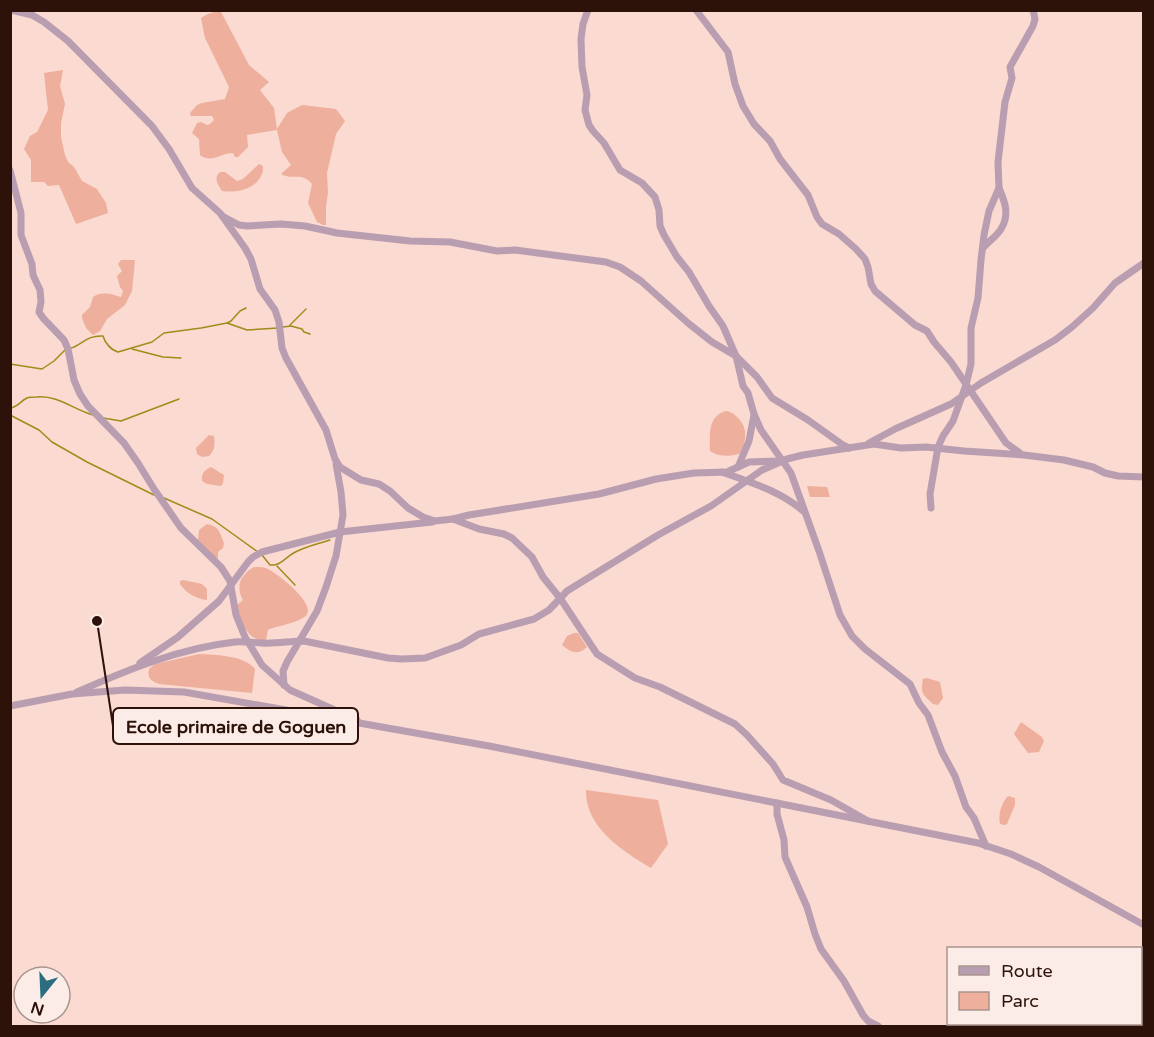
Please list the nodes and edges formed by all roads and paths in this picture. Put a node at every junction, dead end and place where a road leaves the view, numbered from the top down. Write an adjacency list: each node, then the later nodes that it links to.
1 (11, 10): 7 (street)
2 (588, 10): 10 (street)
3 (696, 10): 11 (street)
4 (1033, 10): 6 (street)
5 (10, 170): 29 (street)
6 (999, 188): 8 (street); 8 (street)
7 (222, 216): 10 (street); 18 (street)
8 (982, 249): 11 (street)
9 (1143, 262): 11 (street)
10 (736, 356): 13 (street); 15 (street)
11 (968, 388): 12 (street); 17 (street)
12 (961, 397): 14 (street); 16 (street)
13 (754, 414): 19 (street); 20 (street)
14 (867, 445): 15 (street); 16 (street)
15 (849, 447): 19 (street)
16 (938, 447): 17 (street); 24 (street)
17 (1024, 455): 22 (street)
18 (335, 459): 27 (street); 28 (street)
19 (783, 461): 20 (street); 23 (street); 25 (street)
20 (738, 467): 21 (street)
21 (722, 472): 23 (street); 26 (street)
22 (1143, 477)
23 (747, 482): 25 (street); 30 (street)
24 (931, 508)
25 (805, 513): 40 (street)
26 (453, 519): 27 (street); 30 (street)
27 (435, 521): 28 (street)
28 (340, 532): 29 (street); 31 (street)
29 (231, 585): 32 (street); 33 (street)
30 (560, 598): 31 (street); 39 (street)
31 (299, 641): 32 (street); 34 (street)
32 (247, 642): 33 (street); 34 (street)
33 (127, 671): 35 (street)
34 (284, 686): 37 (street)
35 (72, 694): 36 (street); 37 (street)
36 (10, 706)
37 (368, 725): 38 (street)
38 (777, 803): 39 (street); 42 (street)
39 (868, 821): 40 (street)
40 (986, 846): 41 (street)
41 (1143, 926)
42 (878, 1026)

